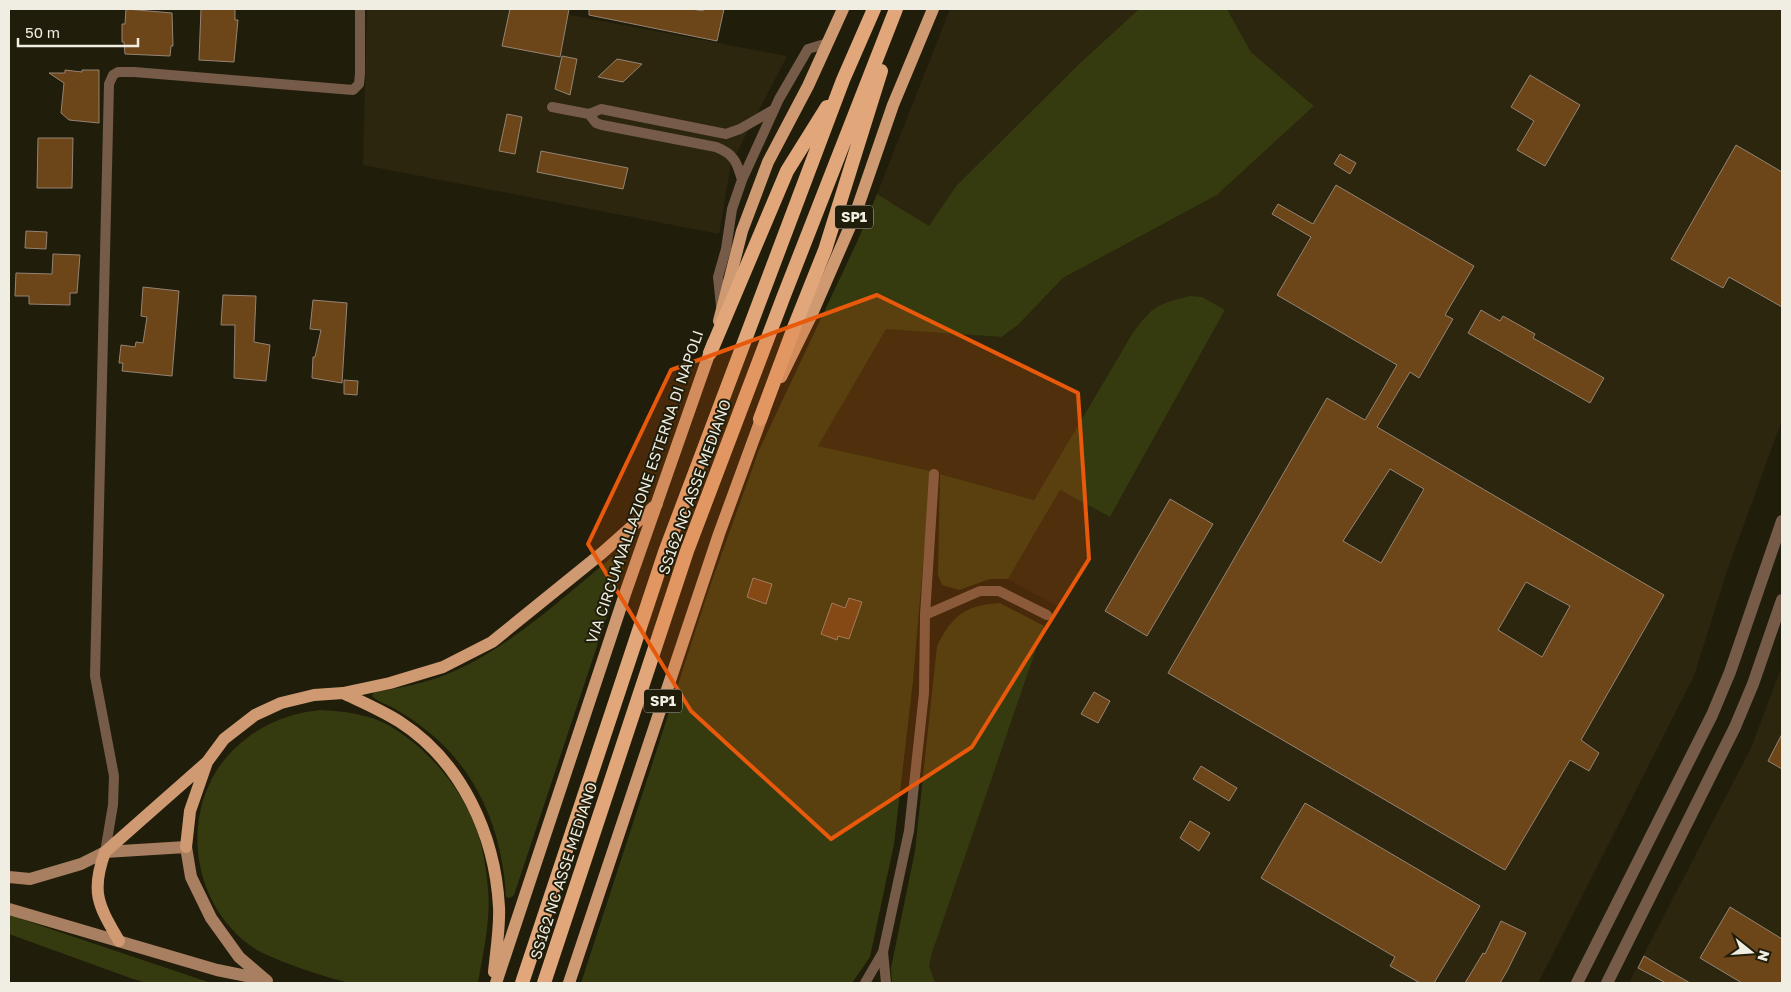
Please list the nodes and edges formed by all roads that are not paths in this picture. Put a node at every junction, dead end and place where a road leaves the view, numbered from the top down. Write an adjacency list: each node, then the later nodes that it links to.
1 (360, 9): 24 (lane)
2 (843, 9): 6 (main road, VIA CIRCUMVALLAZIONE ESTERNA DI NAPOLI)
3 (874, 9): 7 (highway, SS162 NC ASSE MEDIANO)
4 (898, 9): 14 (highway); 32 (highway, SS162 NC ASSE MEDIANO)
5 (933, 9): 14 (main road, SP1)
6 (828, 43): 9 (lane); 12 (main road, VIA CIRCUMVALLAZIONE ESTERNA DI NAPOLI)
7 (843, 80): 13 (highway); 31 (highway, SS162 NC ASSE MEDIANO)
8 (552, 107): 10 (lane)
9 (773, 110): 10 (lane); 11 (lane)
10 (589, 114): 11 (lane)
11 (742, 180): 12 (lane)
12 (721, 312): 13 (main road, VIA CIRCUMVALLAZIONE ESTERNA DI NAPOLI)
13 (710, 352): 16 (main road, VIA CIRCUMVALLAZIONE ESTERNA DI NAPOLI)
14 (760, 419): 33 (main road, SP1)
15 (934, 474): 19 (lane)
16 (659, 502): 21 (main road); 30 (main road, VIA CIRCUMVALLAZIONE ESTERNA DI NAPOLI)
17 (1782, 521): 36 (street)
18 (1782, 600): 37 (street)
19 (925, 615): 20 (lane); 28 (lane)
20 (1047, 615)
21 (343, 693): 22 (main road); 30 (main road)
22 (207, 762): 23 (main road); 24 (main road)
23 (186, 847): 24 (main road); 29 (main road)
24 (105, 852): 25 (main road); 27 (main road)
25 (9, 877)
26 (9, 909): 27 (main road)
27 (119, 941): 29 (main road)
28 (883, 952): 34 (lane); 35 (lane)
29 (272, 982)
30 (495, 983)
31 (522, 983)
32 (544, 983)
33 (569, 983)
34 (864, 983)
35 (886, 983)
36 (1577, 983)
37 (1606, 983)

